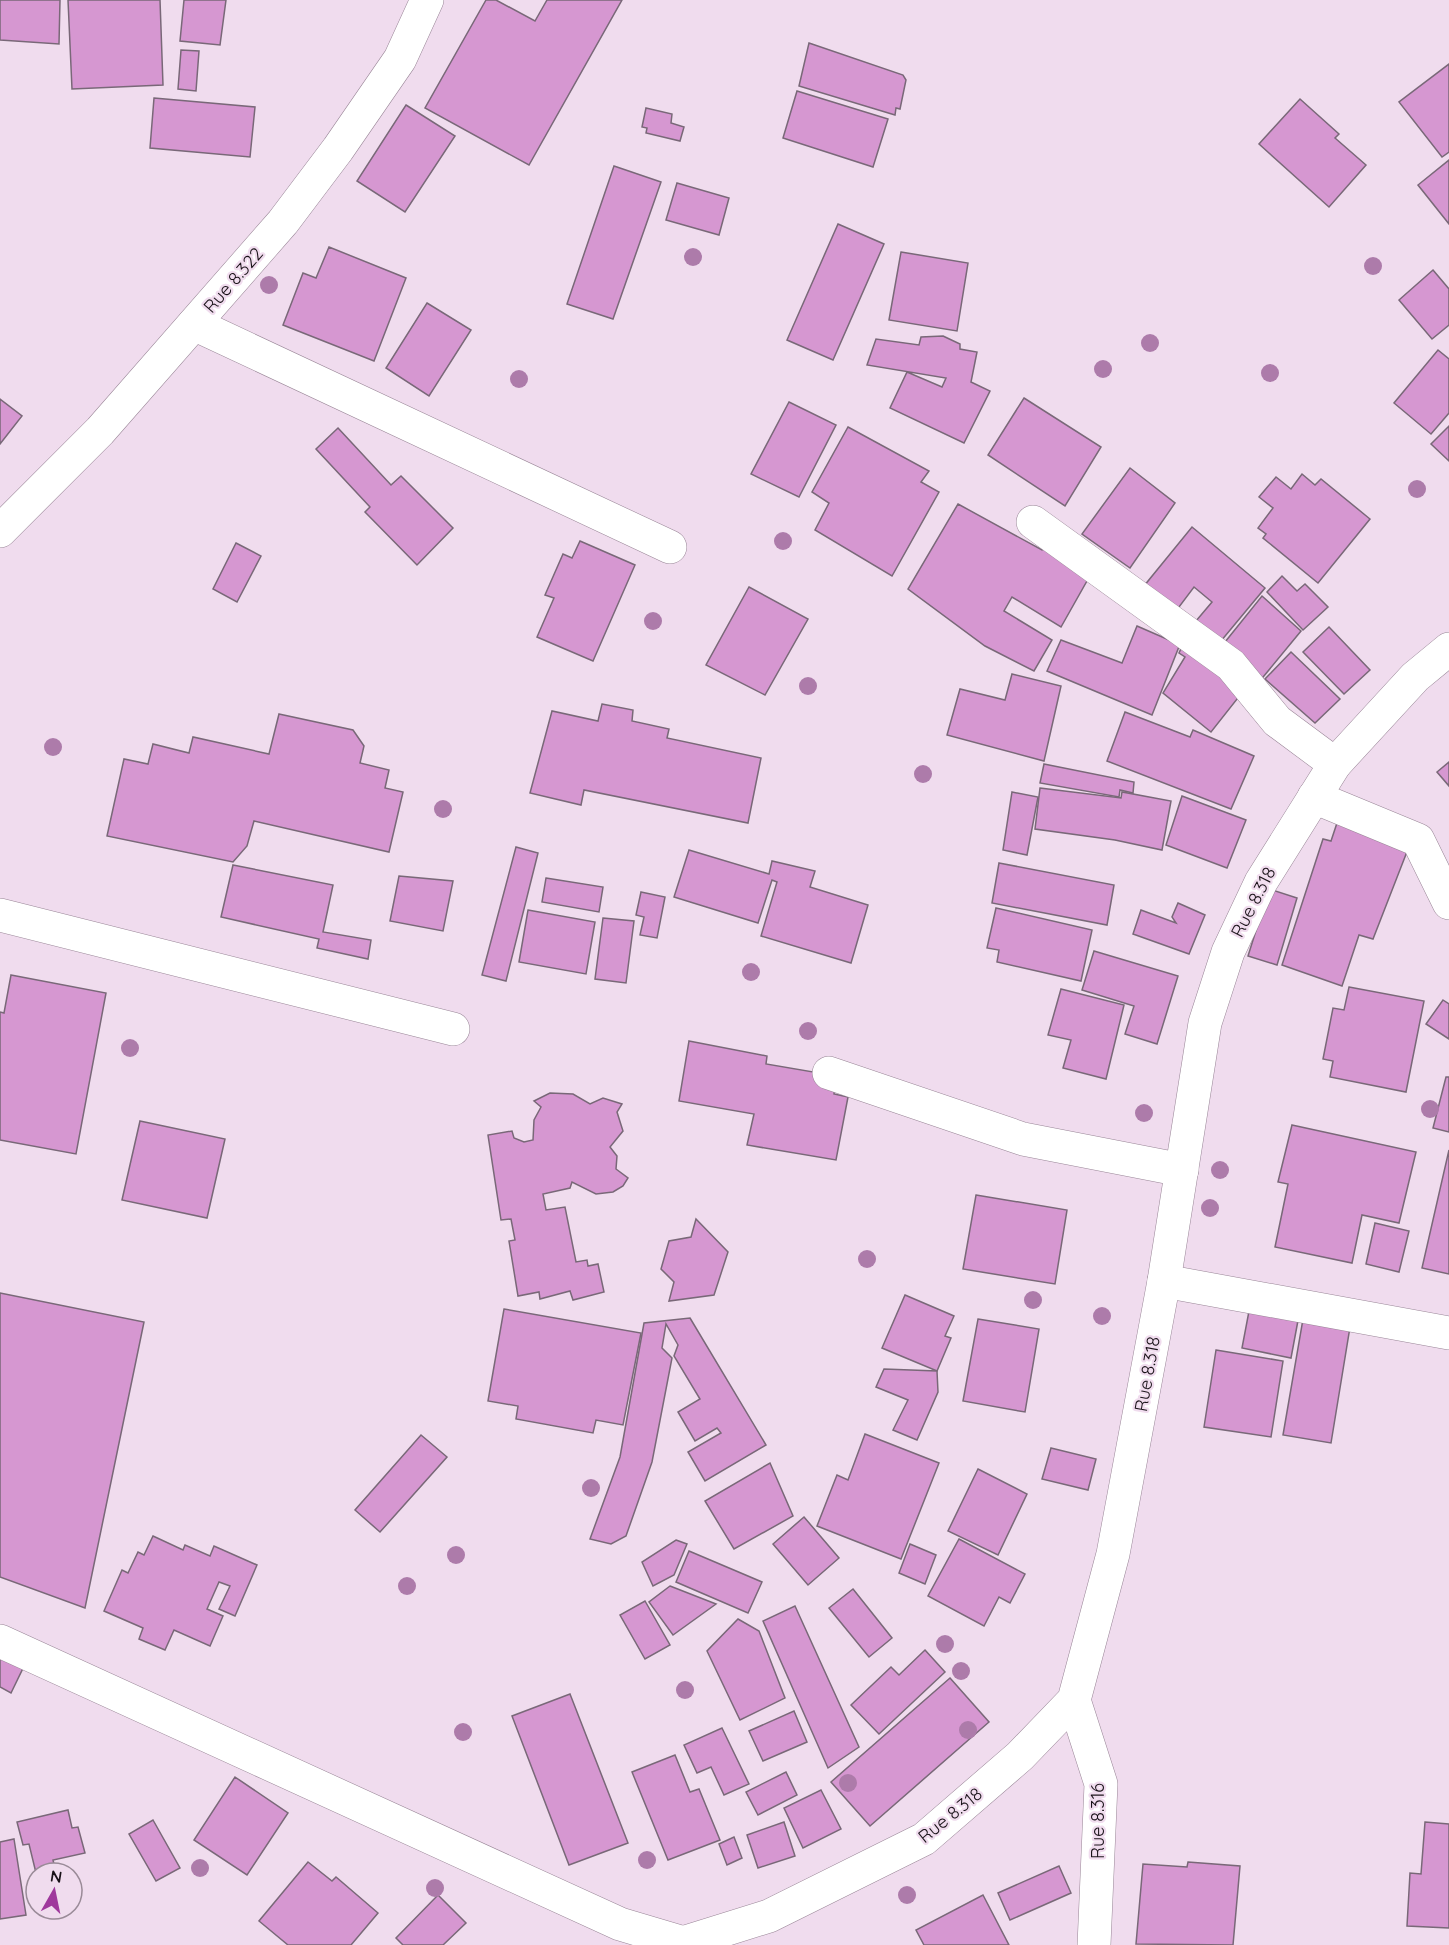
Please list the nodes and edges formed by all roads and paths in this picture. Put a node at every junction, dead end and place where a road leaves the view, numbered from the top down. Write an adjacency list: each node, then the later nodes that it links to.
1 (427, 0): 2 (street, Rue 8.322)
2 (194, 324): 4 (street, Rue 8.322); 5 (street)
3 (1033, 522): 7 (street)
4 (0, 531)
5 (670, 547)
6 (1449, 649): 7 (street, Rue 8.318)
7 (1335, 764): 8 (street, Rue 8.318)
8 (1314, 797): 9 (street); 13 (street, Rue 8.318)
9 (1449, 903)
10 (0, 915): 11 (street)
11 (453, 1029)
12 (829, 1072): 13 (street)
13 (1182, 1170): 14 (street, Rue 8.318)
14 (1164, 1281): 15 (street); 17 (street, Rue 8.318)
15 (1449, 1333)
16 (0, 1641): 18 (street)
17 (1074, 1700): 18 (street, Rue 8.318); 19 (street, Rue 8.316)
18 (680, 1944)
19 (1094, 1945)

